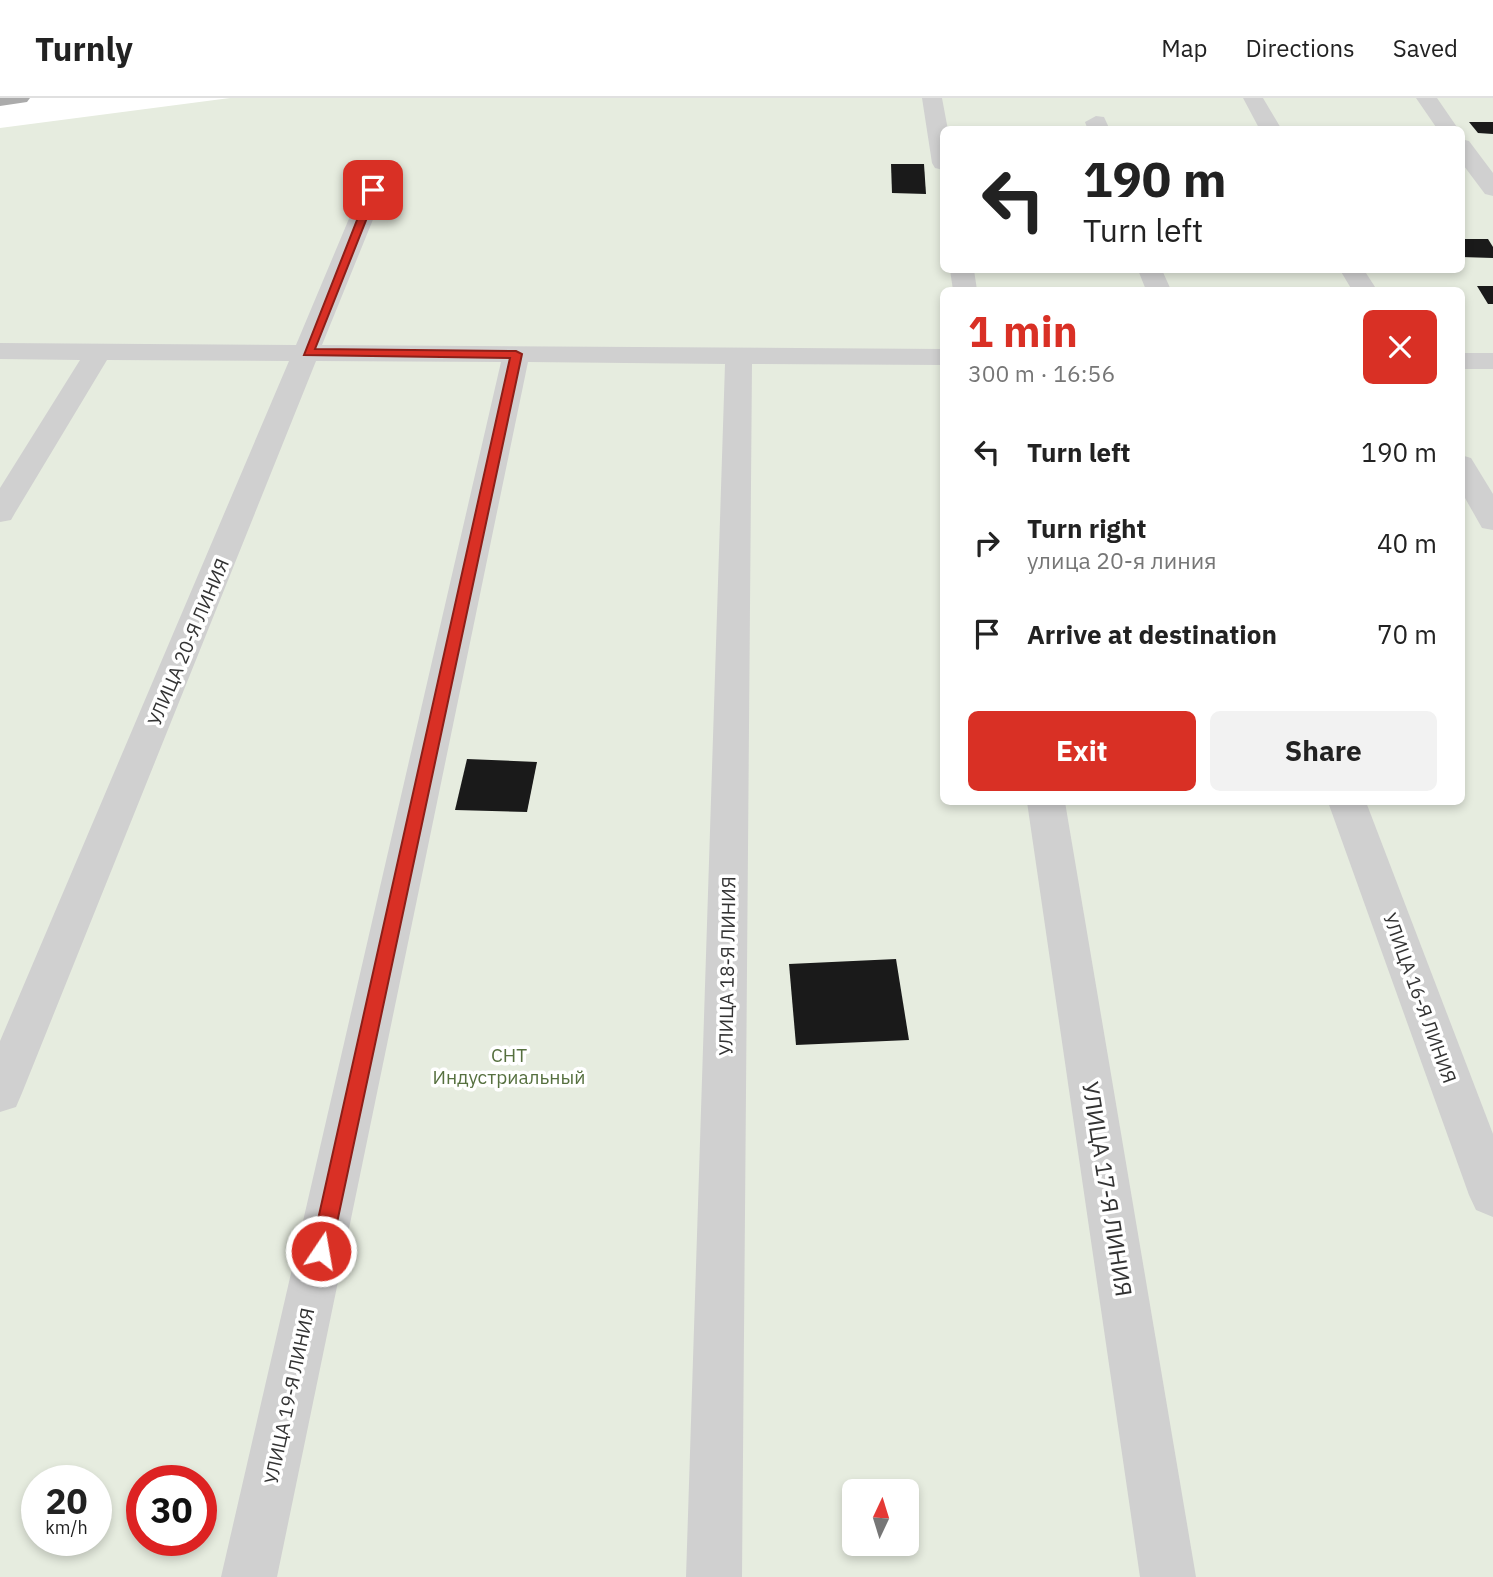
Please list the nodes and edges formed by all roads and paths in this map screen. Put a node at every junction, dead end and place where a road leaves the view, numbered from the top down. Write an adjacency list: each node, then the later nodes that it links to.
1 (20, 98): 5 (main road)
2 (932, 98): 8 (street)
3 (1253, 98): 6 (street)
4 (1426, 98): 7 (street)
5 (0, 100)
6 (1269, 126)
7 (1446, 126)
8 (940, 145)
9 (1465, 151): 10 (street)
10 (1493, 189)
11 (373, 190): 14 (street, УЛИЦА 20-Я ЛИНИЯ)
12 (0, 351): 13 (street)
13 (99, 351): 14 (street); 21 (street)
14 (308, 353): 15 (street); 25 (street, УЛИЦА 20-Я ЛИНИЯ)
15 (516, 354): 16 (street); 27 (street, УЛИЦА 19-Я ЛИНИЯ)
16 (739, 356): 17 (street); 28 (street, УЛИЦА 18-Я ЛИНИЯ)
17 (940, 357)
18 (1465, 361): 19 (street)
19 (1493, 362)
20 (1465, 471): 22 (street)
21 (0, 513)
22 (1493, 521)
23 (1046, 805): 29 (street, УЛИЦА 17-Я ЛИНИЯ)
24 (1348, 805): 26 (street, УЛИЦА 16-Я ЛИНИЯ)
25 (0, 1093)
26 (1493, 1195)
27 (249, 1577)
28 (714, 1577)
29 (1168, 1577)

